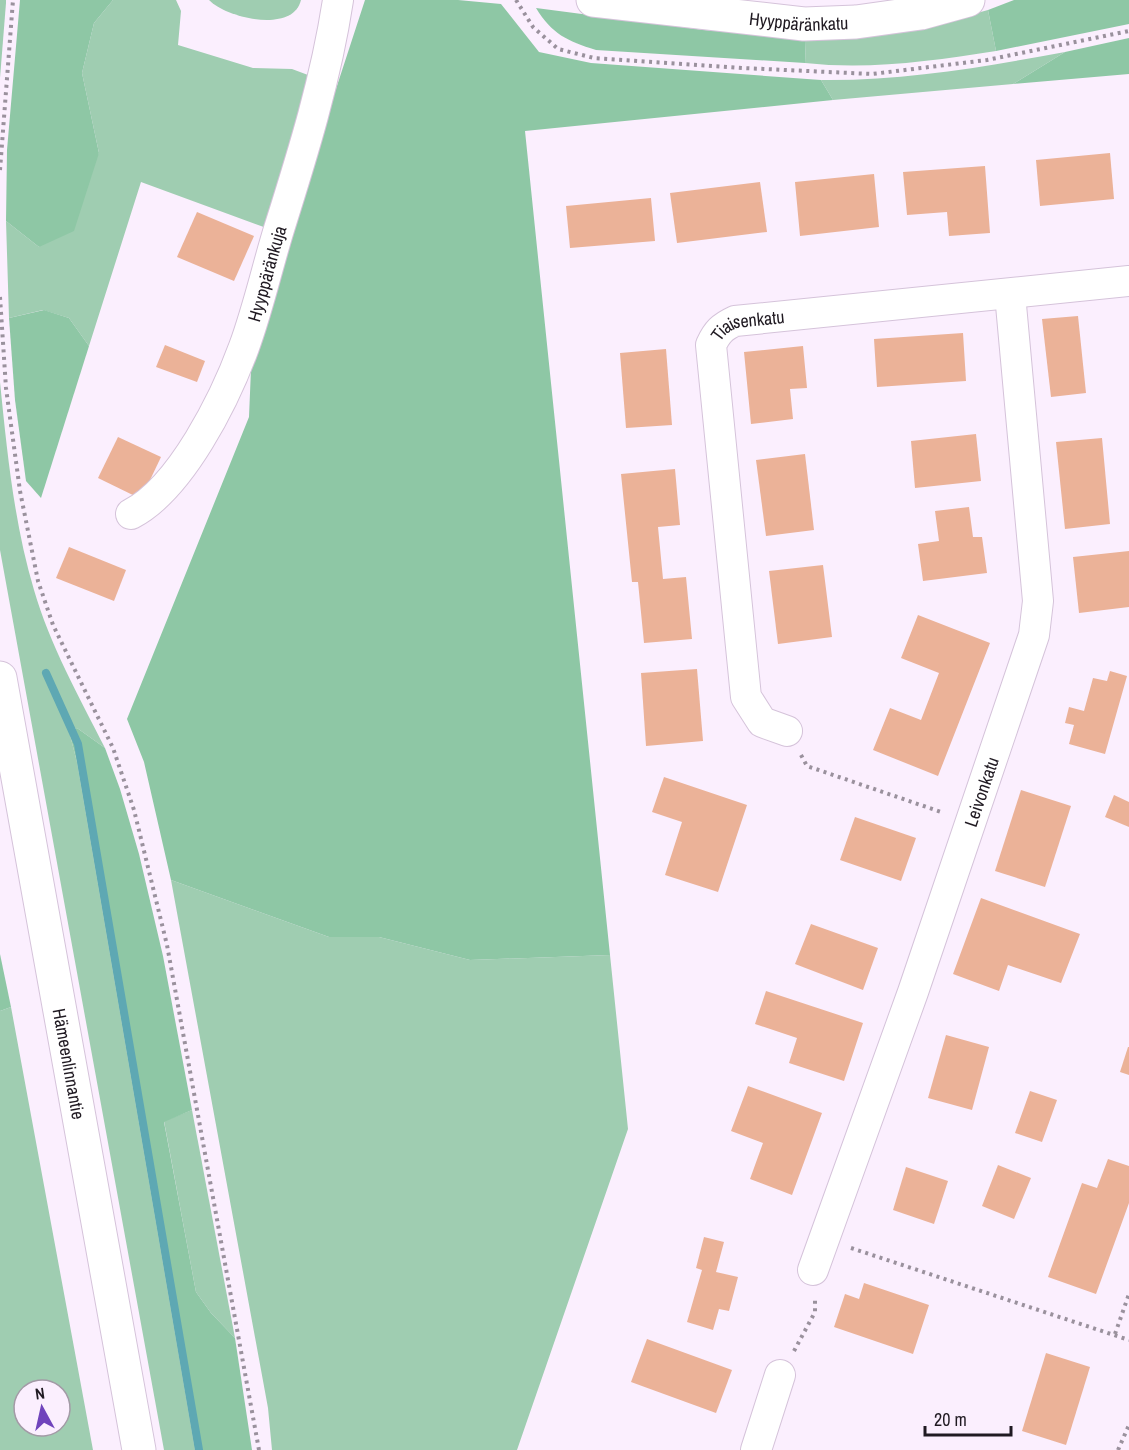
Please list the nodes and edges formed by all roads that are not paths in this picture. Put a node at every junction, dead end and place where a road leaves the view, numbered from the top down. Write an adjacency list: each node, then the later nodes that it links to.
1 (338, 0): 6 (street, Hyyppäränkuja)
2 (593, 0): 3 (main road, Hyyppäränkatu)
3 (968, 0)
4 (1129, 281): 5 (street, Tiaisenkatu)
5 (1010, 294): 8 (street, Tiaisenkatu); 9 (street, Leivonkatu)
6 (131, 514)
7 (0, 678): 11 (main road, Hämeenlinnantie)
8 (787, 731)
9 (813, 1270)
10 (780, 1375): 12 (street)
11 (139, 1450)
12 (756, 1450)

